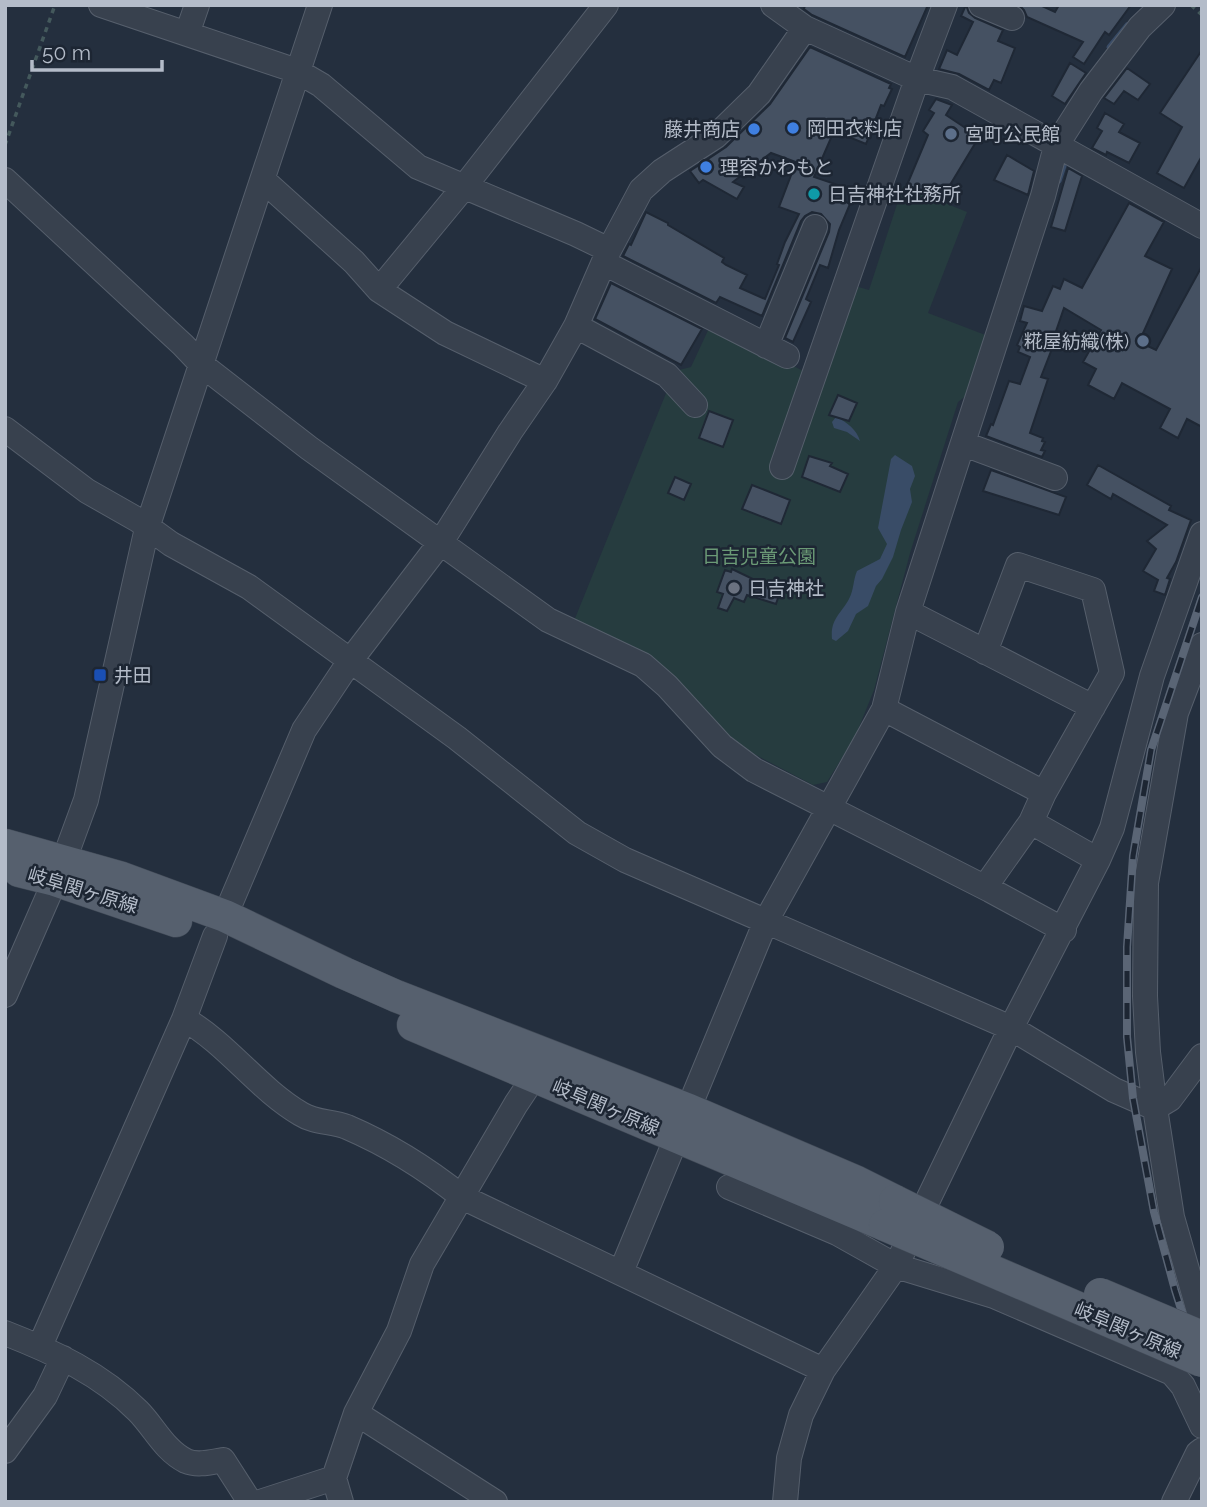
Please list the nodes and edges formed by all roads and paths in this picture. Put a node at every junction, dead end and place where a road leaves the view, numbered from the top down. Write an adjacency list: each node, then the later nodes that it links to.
1 (55, 5): 17 (path)
2 (101, 5): 14 (street)
3 (197, 5): 14 (street)
4 (320, 5): 15 (street)
5 (606, 5): 21 (street)
6 (773, 5): 13 (street)
7 (945, 5): 16 (street)
8 (981, 5): 12 (street)
9 (1163, 5): 18 (street)
10 (1191, 5): 11 (path)
11 (1202, 15)
12 (1012, 18)
13 (804, 28): 16 (street); 24 (street)
14 (187, 34): 15 (street)
15 (297, 71): 20 (street); 21 (street)
16 (917, 79): 18 (street); 32 (street)
17 (5, 145)
18 (1056, 146): 22 (street); 31 (street)
19 (5, 180): 27 (street)
20 (263, 180): 25 (street); 27 (street)
21 (464, 187): 24 (street); 25 (street)
22 (1202, 226)
23 (815, 227): 24 (street)
24 (606, 256): 26 (street)
25 (379, 290): 28 (street)
26 (576, 326): 28 (street); 29 (street)
27 (202, 365): 34 (street); 36 (street)
28 (545, 381): 36 (street)
29 (695, 405)
30 (5, 429): 34 (street)
31 (964, 444): 33 (street); 37 (street)
32 (782, 467)
33 (1055, 478)
34 (147, 528): 40 (street); 49 (street)
35 (1202, 534): 47 (street)
36 (441, 542): 40 (street); 44 (street)
37 (908, 612): 39 (street); 42 (street)
38 (1202, 645): 59 (street)
39 (985, 652): 41 (street); 41 (street)
40 (350, 661): 51 (street); 52 (street)
41 (1093, 707): 43 (street)
42 (884, 709): 43 (street); 44 (street)
43 (1044, 793): 45 (street)
44 (828, 809): 50 (street); 51 (street)
45 (1031, 822): 47 (street); 50 (street)
46 (5, 845): 49 (main road, 岐阜関ヶ原線)
47 (1098, 860): 53 (street)
48 (5, 867): 49 (main road, 岐阜関ヶ原線)
49 (59, 870): 52 (main road, 岐阜関ヶ原線); 54 (street)
50 (985, 887): 53 (street)
51 (766, 922): 56 (street); 60 (street)
52 (220, 926): 55 (street); 58 (main road, 岐阜関ヶ原線); 60 (main road, 岐阜関ヶ原線)
53 (1064, 930): 56 (street)
54 (5, 995)
55 (184, 1019): 62 (street); 69 (street)
56 (1011, 1028): 59 (street); 64 (street)
57 (1202, 1056): 59 (street)
58 (534, 1077): 60 (main road, 岐阜関ヶ原線); 62 (street)
59 (1155, 1108): 66 (street)
60 (683, 1124): 63 (main road, 岐阜関ヶ原線); 65 (street)
61 (729, 1187): 64 (street)
62 (462, 1197): 65 (street); 73 (street)
63 (890, 1213): 68 (main road, 岐阜関ヶ原線, bridge); 71 (main road, 岐阜関ヶ原線, bridge)
64 (896, 1266): 72 (street); 74 (street)
65 (621, 1272): 72 (street)
66 (1202, 1309)
67 (5, 1333): 69 (street)
68 (1202, 1337)
69 (40, 1346): 70 (street)
70 (63, 1358): 76 (street); 78 (street)
71 (1202, 1362)
72 (823, 1370): 81 (street)
73 (356, 1413): 77 (street); 80 (street)
74 (1202, 1426)
75 (1202, 1450): 82 (street)
76 (5, 1451)
77 (337, 1490): 79 (street)
78 (250, 1502)
79 (260, 1502)
80 (495, 1502)
81 (785, 1502)
82 (1174, 1502)

